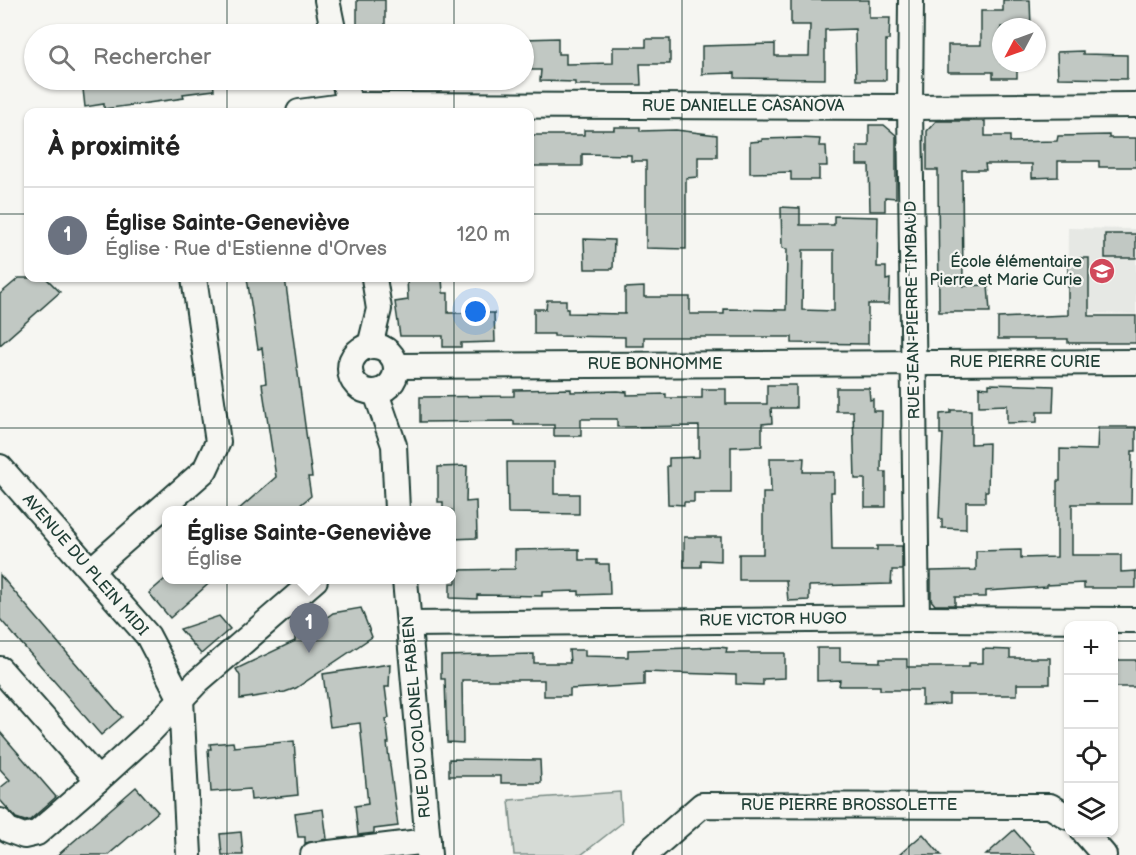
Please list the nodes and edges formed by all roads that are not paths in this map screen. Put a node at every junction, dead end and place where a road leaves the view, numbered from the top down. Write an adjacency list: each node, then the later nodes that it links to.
1 (327, 0): 3 (street)
2 (911, 0): 6 (street, RUE JEAN-PIERRE TIMBAUD)
3 (332, 24)
4 (346, 90): 7 (street)
5 (1136, 105): 6 (street, RUE DANIELLE CASANOVA)
6 (910, 107): 8 (street, RUE DANIELLE CASANOVA); 12 (street, RUE JEAN-PIERRE TIMBAUD)
7 (350, 108)
8 (534, 108)
9 (195, 282): 17 (street)
10 (375, 282): 11 (street)
11 (370, 346): 14 (street); 15 (street)
12 (914, 362): 13 (street, RUE PIERRE CURIE); 14 (street, RUE BONHOMME); 23 (street, RUE JEAN-PIERRE TIMBAUD)
13 (1136, 362)
14 (396, 366): 15 (street)
15 (376, 393): 18 (street)
16 (0, 467): 20 (street, AVENUE DU PLEIN MIDI)
17 (164, 506)
18 (397, 506)
19 (162, 508): 20 (street)
20 (91, 570): 27 (street, AVENUE DU PLEIN MIDI)
21 (309, 584): 27 (street)
22 (406, 584): 25 (street, RUE DU COLONEL FABIEN)
23 (917, 619): 24 (street, RUE VICTOR HUGO); 25 (street, RUE VICTOR HUGO)
24 (1136, 620)
25 (410, 624): 32 (street, RUE DU COLONEL FABIEN)
26 (0, 669): 28 (street)
27 (181, 699): 28 (street); 33 (street)
28 (98, 780): 30 (street)
29 (1064, 815): 35 (street, RUE PIERRE BROSSOLETTE)
30 (0, 821)
31 (1088, 837): 36 (street)
32 (428, 848): 34 (street)
33 (189, 855)
34 (313, 855)
35 (645, 855)
36 (1104, 855)

